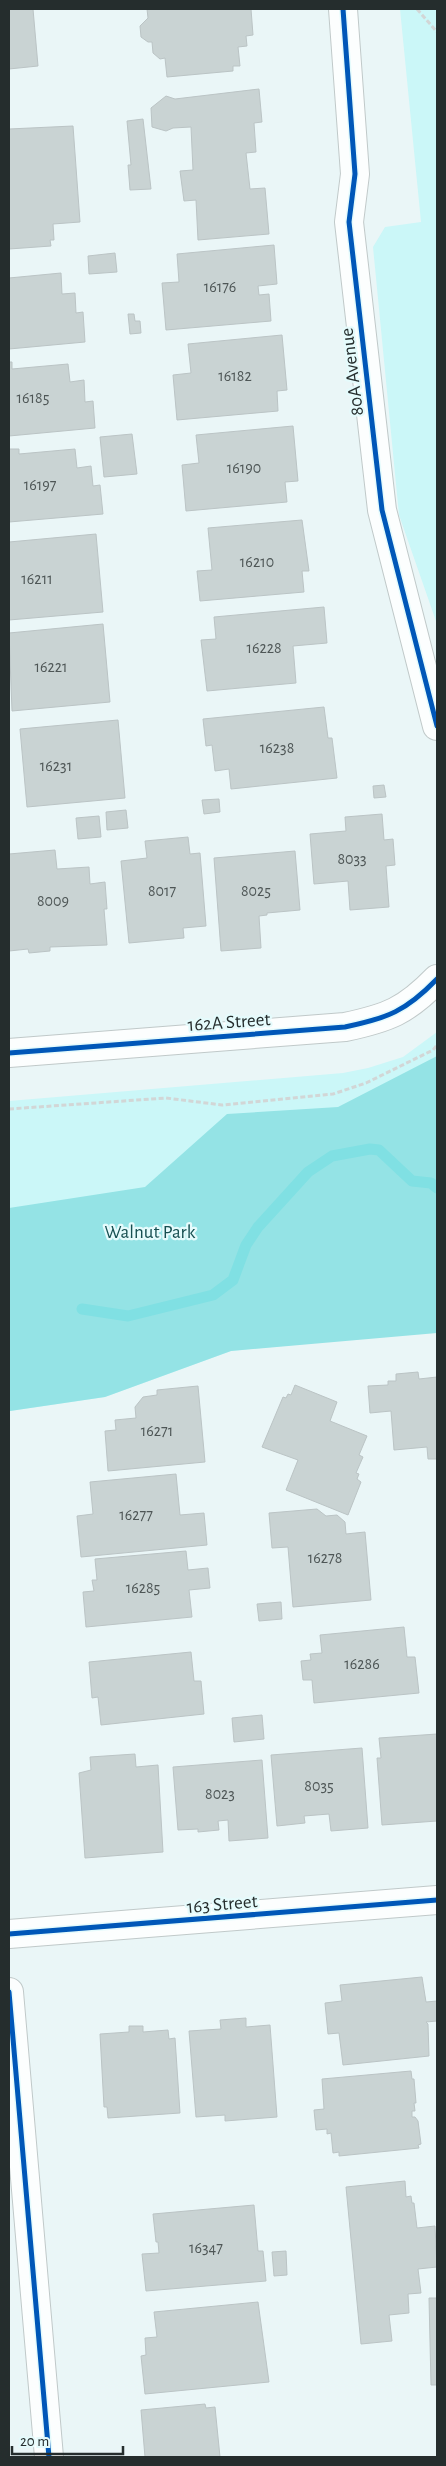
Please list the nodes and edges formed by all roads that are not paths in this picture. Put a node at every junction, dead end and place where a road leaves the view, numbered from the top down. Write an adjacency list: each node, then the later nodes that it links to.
1 (343, 9): 2 (street, 80A Avenue)
2 (437, 726)
3 (437, 980): 4 (street, 162A Street)
4 (9, 1053)
5 (437, 1900): 6 (street, 163 Street)
6 (9, 1934)
7 (9, 1992): 8 (street)
8 (49, 2457)

